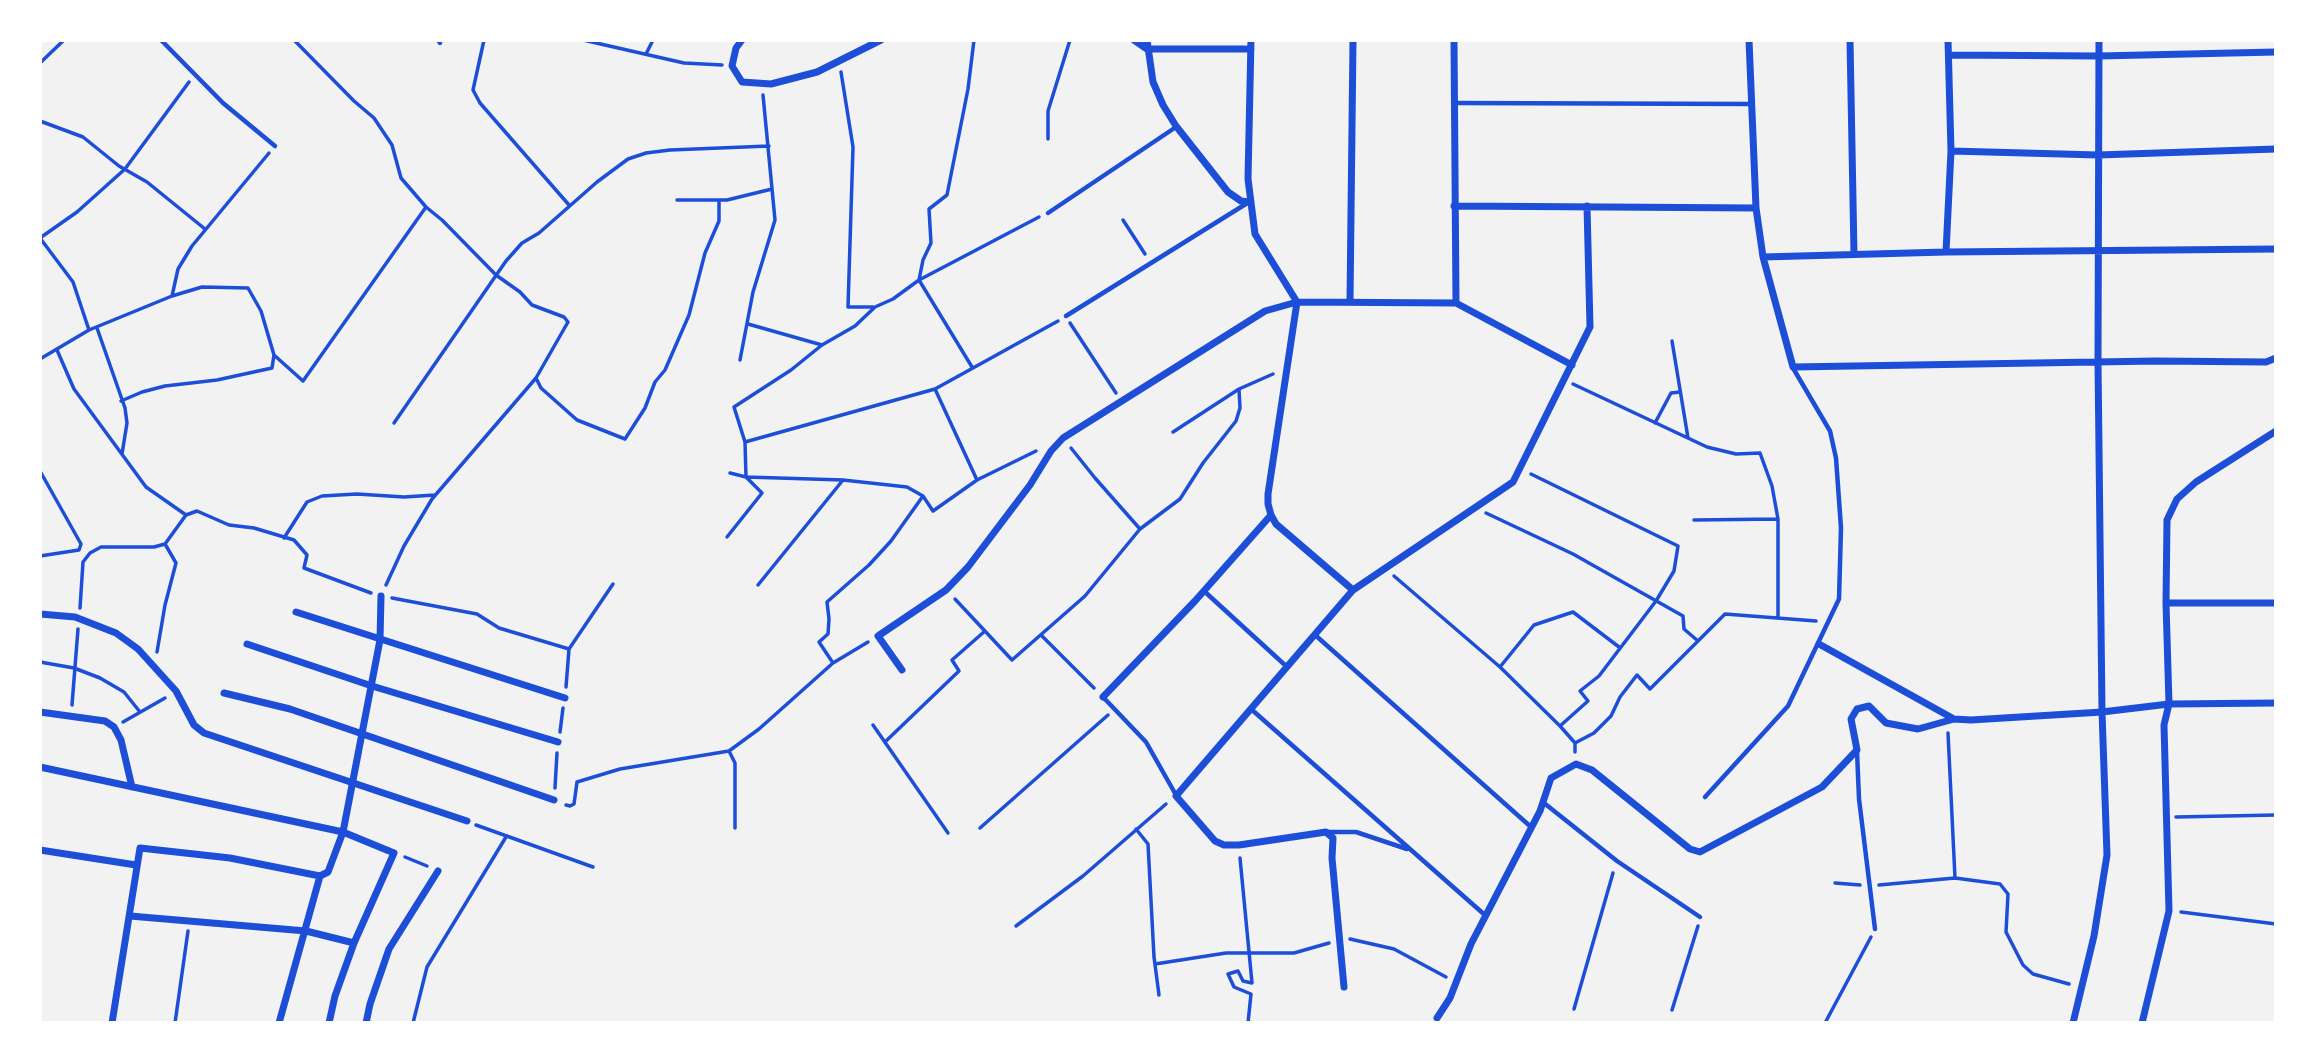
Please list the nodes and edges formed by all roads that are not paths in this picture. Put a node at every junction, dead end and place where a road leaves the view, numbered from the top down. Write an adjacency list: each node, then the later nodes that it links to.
1 (161, 40): 20 (lane)
2 (742, 40): 3 (street)
3 (881, 40)
4 (1134, 40): 12 (street)
5 (1251, 40): 13 (street)
6 (1353, 40): 35 (street)
7 (1454, 40): 17 (street)
8 (1749, 40): 18 (street)
9 (1850, 40): 32 (street)
10 (1948, 40): 15 (street)
11 (2099, 40): 16 (street)
12 (1147, 44): 13 (street); 19 (street)
13 (1251, 49): 24 (street)
14 (2276, 52): 16 (street)
15 (1949, 55): 16 (street); 22 (street)
16 (2099, 56): 23 (street)
17 (1454, 103): 18 (lane); 25 (street)
18 (1751, 104): 27 (street)
19 (1176, 126): 24 (street); 28 (lane)
20 (275, 146)
21 (2276, 149): 23 (street)
22 (1951, 151): 23 (street); 30 (street)
23 (2098, 155): 31 (street)
24 (1249, 202): 34 (street); 37 (lane)
25 (1454, 206): 26 (street); 36 (street)
26 (1587, 206): 27 (street); 40 (street)
27 (1756, 208): 33 (street)
28 (1048, 213)
29 (2276, 249): 31 (street)
30 (1946, 252): 31 (street); 32 (street)
31 (2098, 252): 39 (street)
32 (1854, 254): 33 (street)
33 (1763, 257): 41 (street)
34 (1297, 302): 35 (street); 43 (street); 56 (street)
35 (1350, 302): 36 (street)
36 (1456, 303): 40 (street)
37 (1066, 316)
38 (2276, 358): 39 (street)
39 (2098, 362): 41 (street); 65 (street)
40 (1572, 365): 44 (street)
41 (1793, 367): 54 (lane)
42 (2276, 431): 47 (street)
43 (1270, 515): 44 (street); 45 (street)
44 (1353, 590): 51 (street)
45 (1204, 591): 55 (lane); 59 (street)
46 (381, 596): 52 (street)
47 (2166, 603): 48 (street); 62 (street)
48 (2276, 603)
49 (296, 612): 52 (street)
50 (40, 614): 71 (street)
51 (1313, 633): 55 (street); 78 (lane)
52 (380, 640): 57 (street); 60 (street)
53 (247, 644): 57 (street)
54 (1819, 644): 66 (street); 74 (lane)
55 (1286, 666): 63 (street)
56 (902, 670)
57 (372, 686): 67 (street); 68 (street)
58 (223, 693): 67 (street)
59 (1103, 697): 73 (lane)
60 (565, 698)
61 (2276, 703): 62 (street)
62 (2169, 704): 65 (street); 99 (street)
63 (1250, 709): 73 (street); 81 (lane)
64 (40, 712): 72 (street)
65 (2102, 712): 66 (street); 98 (street)
66 (1951, 720): 69 (street)
67 (360, 735): 71 (street); 75 (street)
68 (558, 742)
69 (1857, 750): 76 (street); 89 (lane)
70 (40, 767): 72 (street)
71 (353, 784): 77 (street); 79 (street)
72 (132, 787): 79 (street)
73 (1176, 796): 80 (street)
74 (1705, 797)
75 (554, 800)
76 (1543, 802): 78 (street); 88 (lane)
77 (467, 821)
78 (1531, 827): 87 (street)
79 (343, 832): 85 (street); 91 (street)
80 (1326, 832): 81 (lane); 92 (street)
81 (1409, 849): 87 (lane)
82 (40, 850): 83 (street)
83 (136, 865): 85 (street); 86 (street)
84 (439, 871): 97 (street)
85 (320, 876): 90 (street)
86 (130, 916): 90 (street); 94 (street)
87 (1486, 916): 93 (street)
88 (1700, 917)
89 (1875, 929)
90 (306, 931): 91 (street); 95 (street)
91 (354, 943): 96 (street)
92 (1344, 988)
93 (1437, 1018)
94 (112, 1023)
95 (279, 1023)
96 (329, 1023)
97 (366, 1023)
98 (2073, 1023)
99 (2142, 1023)

